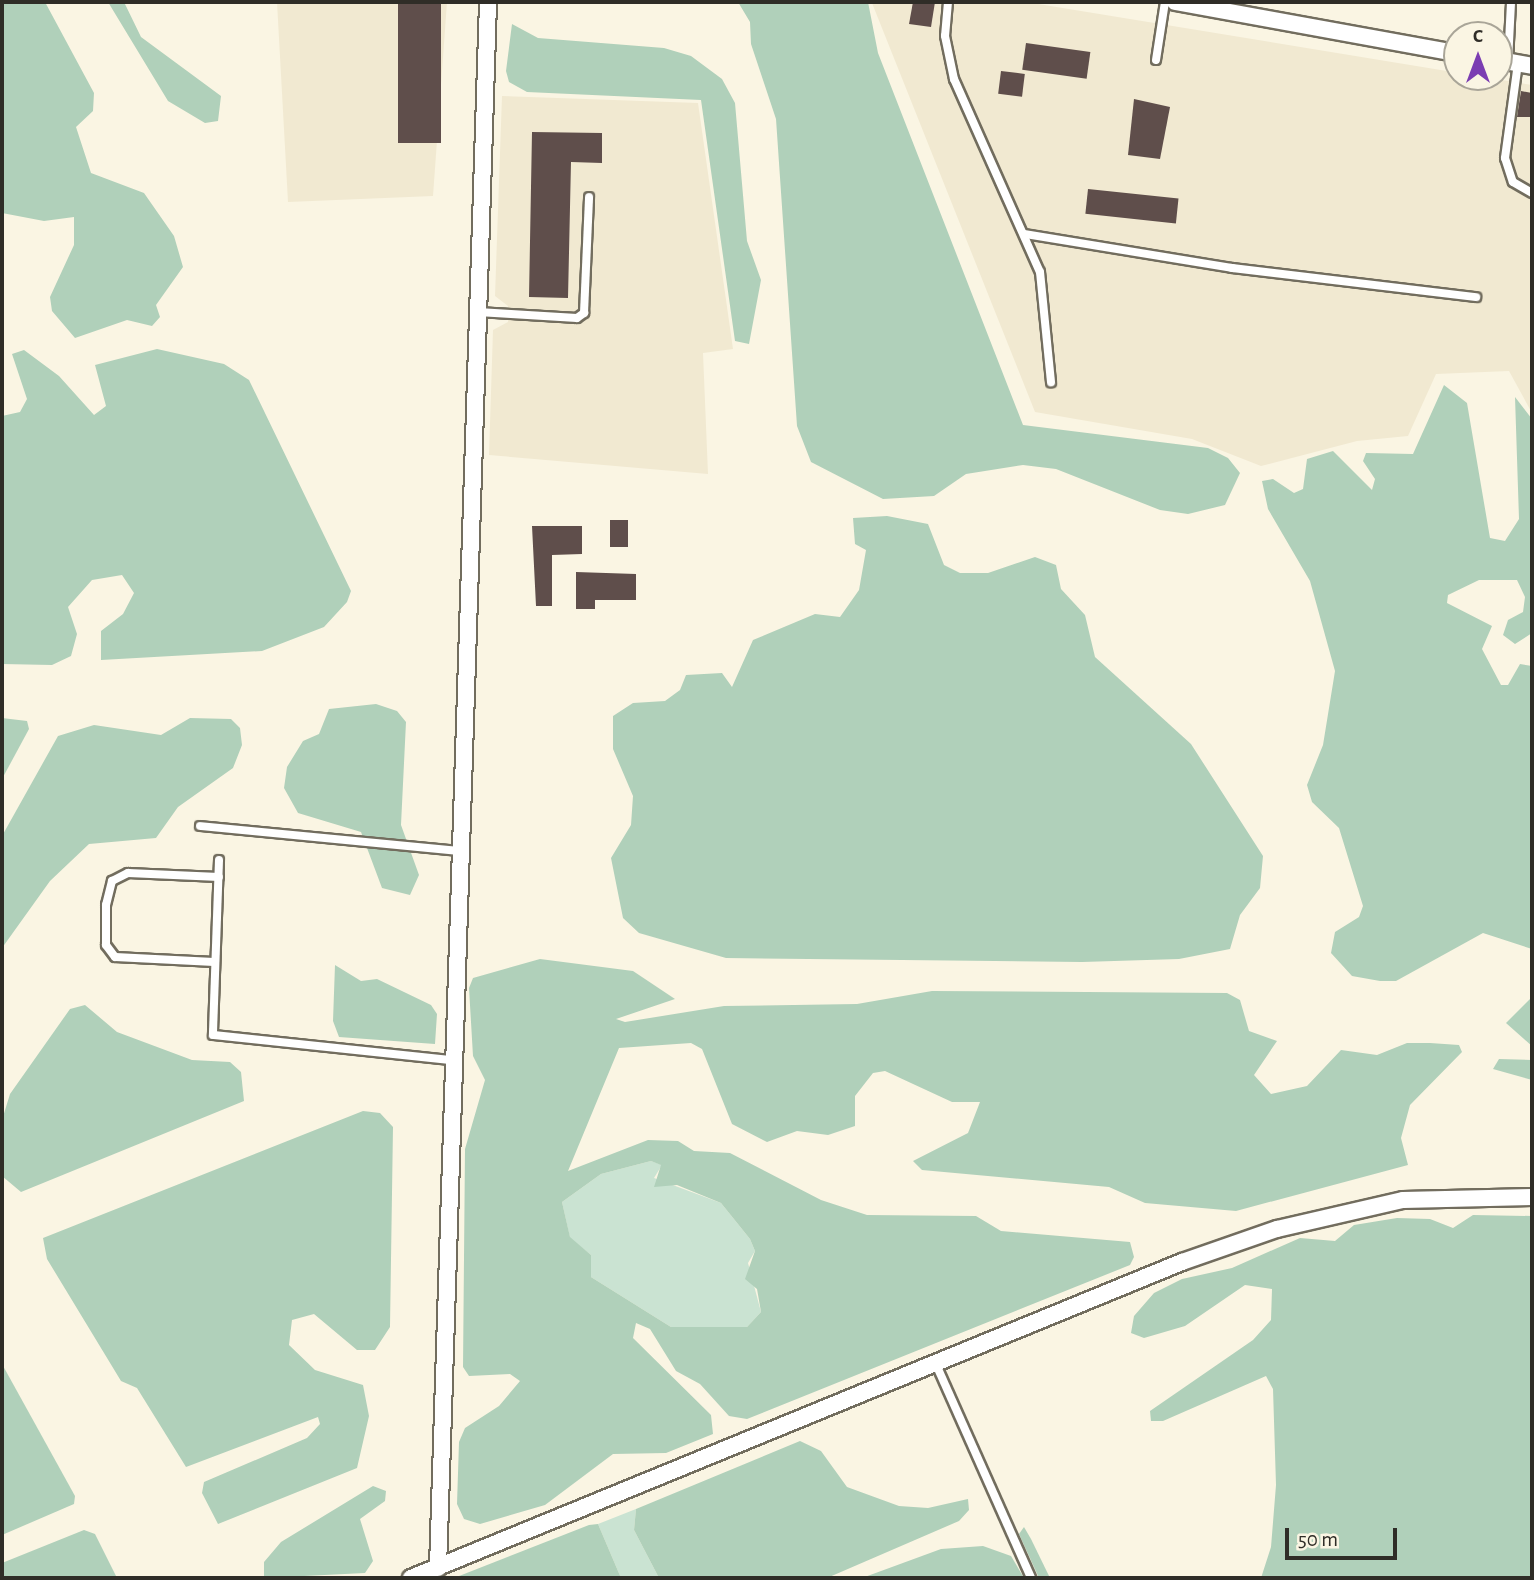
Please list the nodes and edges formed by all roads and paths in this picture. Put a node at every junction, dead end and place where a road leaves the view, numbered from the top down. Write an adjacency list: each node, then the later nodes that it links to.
1 (488, 2): 13 (street)
2 (948, 2): 11 (lane)
3 (1165, 2): 7 (lane)
4 (1175, 2): 6 (street)
5 (1511, 2): 8 (lane)
6 (1443, 50)
7 (1156, 60)
8 (1514, 63): 9 (lane)
9 (1532, 193)
10 (589, 197): 13 (lane)
11 (1025, 234): 12 (lane); 14 (lane)
12 (1476, 297)
13 (478, 312): 16 (street)
14 (1051, 382)
15 (200, 826): 16 (lane)
16 (458, 851): 20 (street)
17 (219, 860): 18 (lane)
18 (219, 877): 19 (lane); 19 (lane)
19 (214, 962): 20 (lane)
20 (451, 1060): 23 (street)
21 (1532, 1197): 22 (street)
22 (934, 1362): 23 (street); 25 (lane)
23 (438, 1567): 24 (street)
24 (411, 1578)
25 (1031, 1578)

